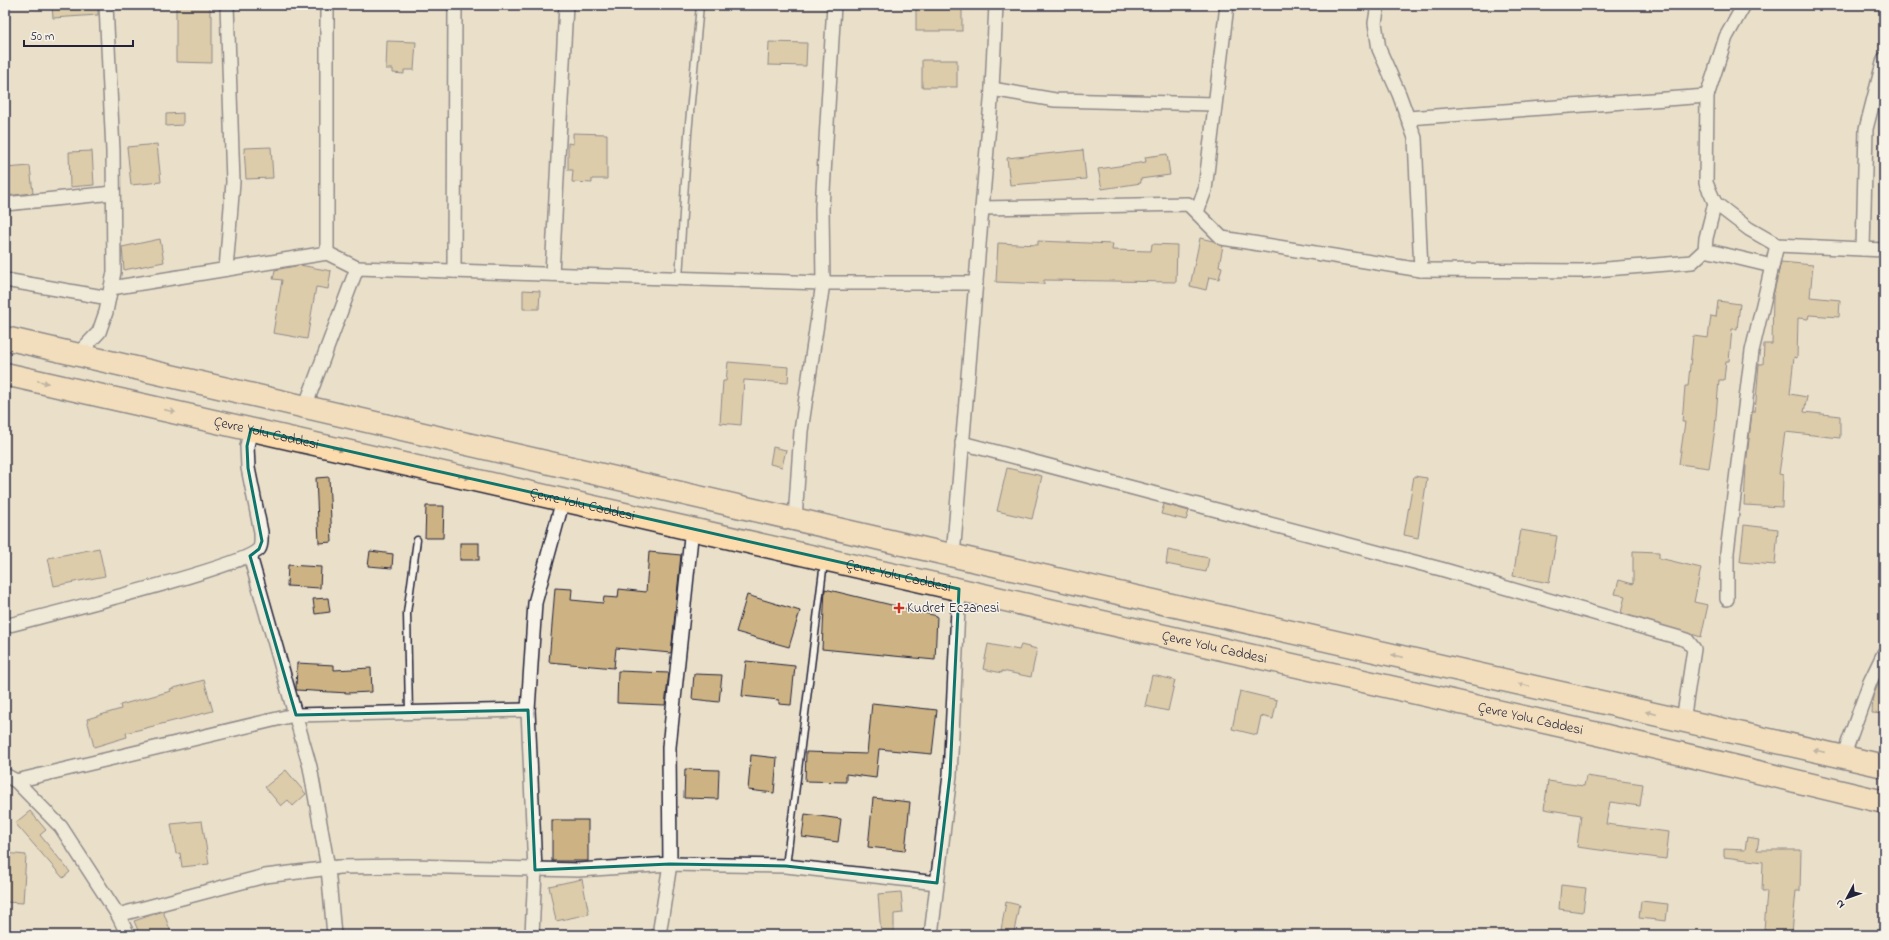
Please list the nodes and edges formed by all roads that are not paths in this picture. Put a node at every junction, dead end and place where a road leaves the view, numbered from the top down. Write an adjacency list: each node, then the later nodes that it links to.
1 (106, 5): 17 (street)
2 (227, 5): 29 (street)
3 (327, 5): 26 (street)
4 (456, 5): 31 (street)
5 (566, 5): 32 (street)
6 (700, 5): 33 (lane)
7 (834, 5): 35 (street)
8 (996, 5): 13 (street)
9 (1227, 5): 15 (street)
10 (1378, 5): 16 (street)
11 (1744, 5): 14 (street)
12 (1884, 59): 23 (street)
13 (992, 89): 15 (street); 20 (street)
14 (1707, 96): 16 (street); 18 (street)
15 (1214, 104): 21 (street)
16 (1408, 118): 30 (street)
17 (113, 193): 19 (street); 37 (street)
18 (1716, 203): 22 (street); 24 (street)
19 (5, 204)
20 (982, 208): 21 (street); 36 (street)
21 (1197, 212): 30 (street)
22 (1778, 245): 23 (street); 27 (street)
23 (1863, 249): 25 (street)
24 (1705, 250): 27 (street); 30 (street)
25 (1884, 250)
26 (327, 253): 28 (street); 29 (street)
27 (1772, 266): 52 (street)
28 (357, 268): 31 (street); 41 (street)
29 (226, 269): 37 (street)
30 (1421, 270)
31 (454, 271): 32 (street)
32 (552, 274): 33 (street)
33 (679, 278): 35 (street)
34 (5, 280): 37 (street)
35 (823, 283): 36 (street); 45 (street)
36 (976, 283): 43 (street)
37 (110, 293): 39 (street)
38 (5, 338): 39 (highway)
39 (77, 355): 41 (highway)
40 (5, 374): 42 (highway, Çevre Yolu Caddesi, one-way to 42)
41 (305, 407): 45 (highway)
42 (251, 429): 44 (highway, Çevre Yolu Caddesi, one-way to 44); 48 (street)
43 (962, 444): 49 (street); 58 (street)
44 (563, 500): 46 (highway, Çevre Yolu Caddesi); 55 (street)
45 (795, 519): 49 (highway)
46 (692, 528): 50 (highway, Çevre Yolu Caddesi); 63 (street)
47 (417, 540): 56 (lane)
48 (250, 556): 53 (street); 57 (street)
49 (953, 556): 58 (highway, one-way to 49)
50 (824, 558): 51 (highway, Çevre Yolu Caddesi); 64 (lane)
51 (959, 589): 62 (highway, Çevre Yolu Caddesi); 67 (street)
52 (1727, 600)
53 (5, 626)
54 (1883, 658): 59 (street)
55 (528, 710): 56 (street); 66 (street)
56 (409, 713): 57 (street)
57 (296, 715): 61 (street); 65 (street)
58 (1683, 721): 59 (highway, one-way to 58)
59 (1842, 757): 60 (highway)
60 (1884, 766)
61 (10, 778): 68 (street)
62 (1884, 802)
63 (670, 864): 64 (street); 66 (street); 72 (street)
64 (786, 866): 67 (street)
65 (328, 868): 66 (street); 68 (street); 70 (street)
66 (535, 870): 71 (street)
67 (938, 883): 73 (street)
68 (118, 915): 69 (street)
69 (128, 935)
70 (334, 935)
71 (532, 935)
72 (659, 935)
73 (931, 935)

